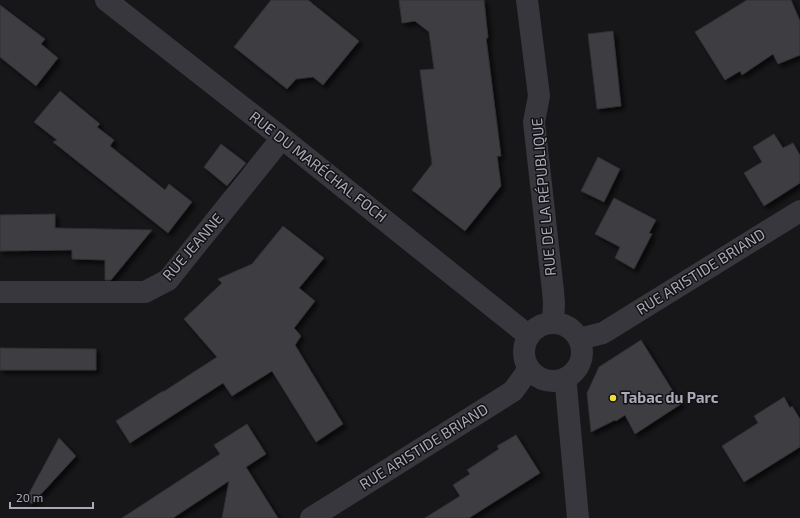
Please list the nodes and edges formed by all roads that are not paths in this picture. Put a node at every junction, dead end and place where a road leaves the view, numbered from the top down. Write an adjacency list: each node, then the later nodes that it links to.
1 (106, 0): 3 (street, RUE DU MARÉCHAL FOCH)
2 (527, 0): 6 (street, RUE DE LA RÉPUBLIQUE)
3 (282, 138): 5 (street, RUE JEANNE); 7 (street, RUE DU MARÉCHAL FOCH)
4 (800, 211): 8 (street, RUE ARISTIDE BRIAND)
5 (0, 292)
6 (553, 323): 7 (street); 8 (street)
7 (529, 336): 9 (street)
8 (579, 340): 10 (street)
9 (529, 369): 10 (street); 11 (street, RUE ARISTIDE BRIAND)
10 (564, 379): 12 (street)
11 (312, 518)
12 (578, 518)

